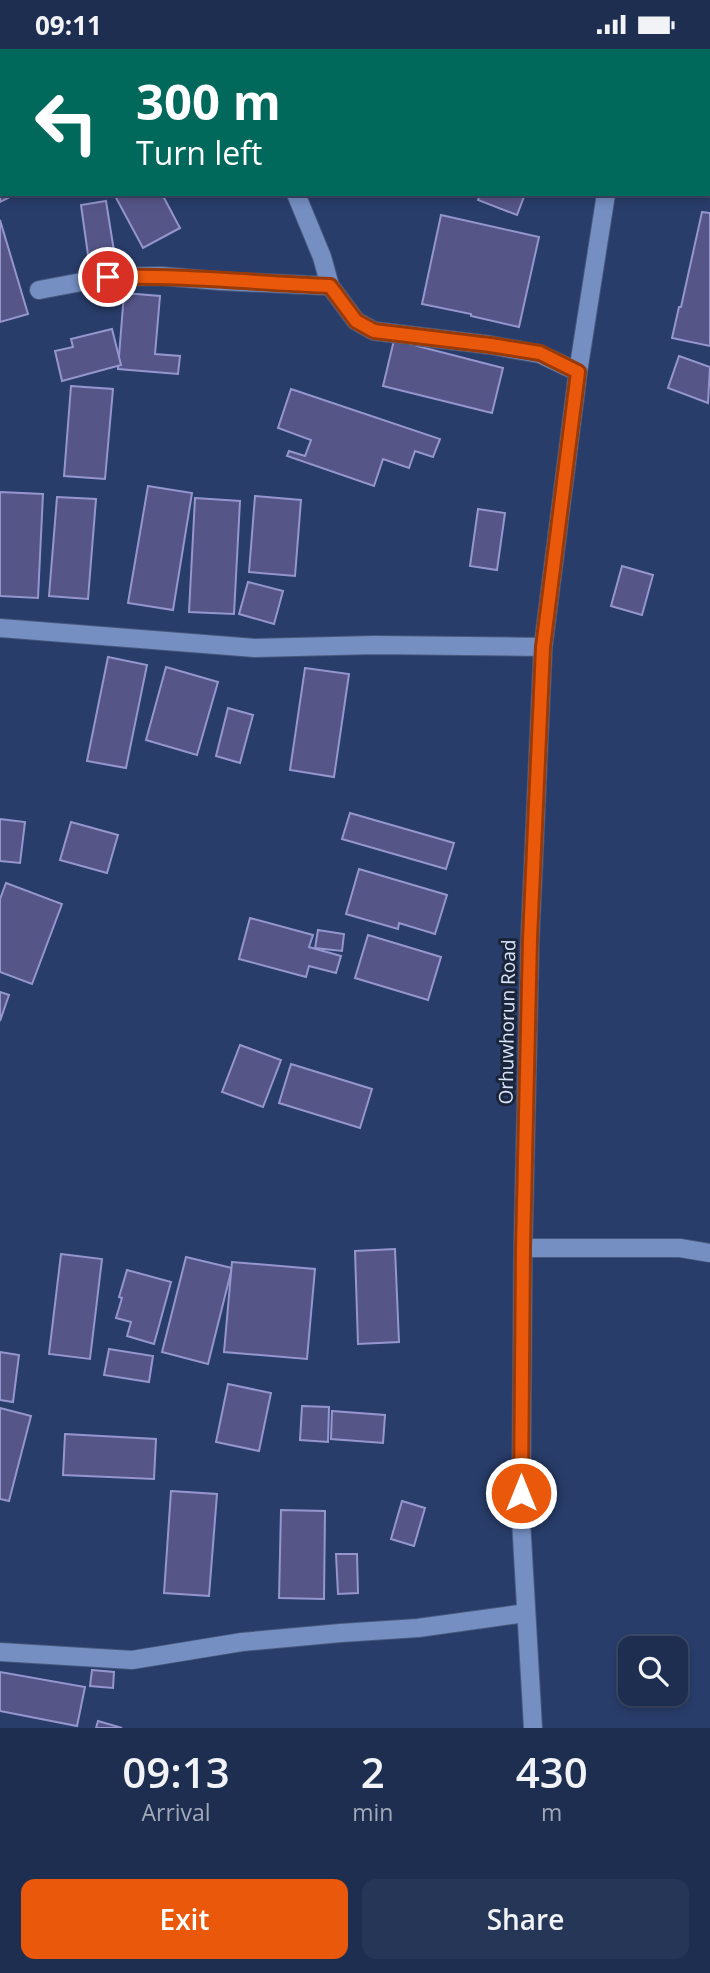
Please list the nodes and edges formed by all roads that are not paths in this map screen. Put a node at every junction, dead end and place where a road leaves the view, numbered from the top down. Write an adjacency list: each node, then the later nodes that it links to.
1 (297, 196): 3 (street)
2 (606, 196): 5 (street, Orhuwhorun Road)
3 (330, 286): 4 (street); 5 (street)
4 (39, 290)
5 (578, 372): 7 (street, Orhuwhorun Road)
6 (0, 628): 7 (street)
7 (543, 647): 8 (street, Orhuwhorun Road)
8 (523, 1248): 9 (street); 10 (street, Orhuwhorun Road)
9 (710, 1253)
10 (526, 1613): 11 (street); 12 (street, Orhuwhorun Road)
11 (0, 1652)
12 (533, 1728)

